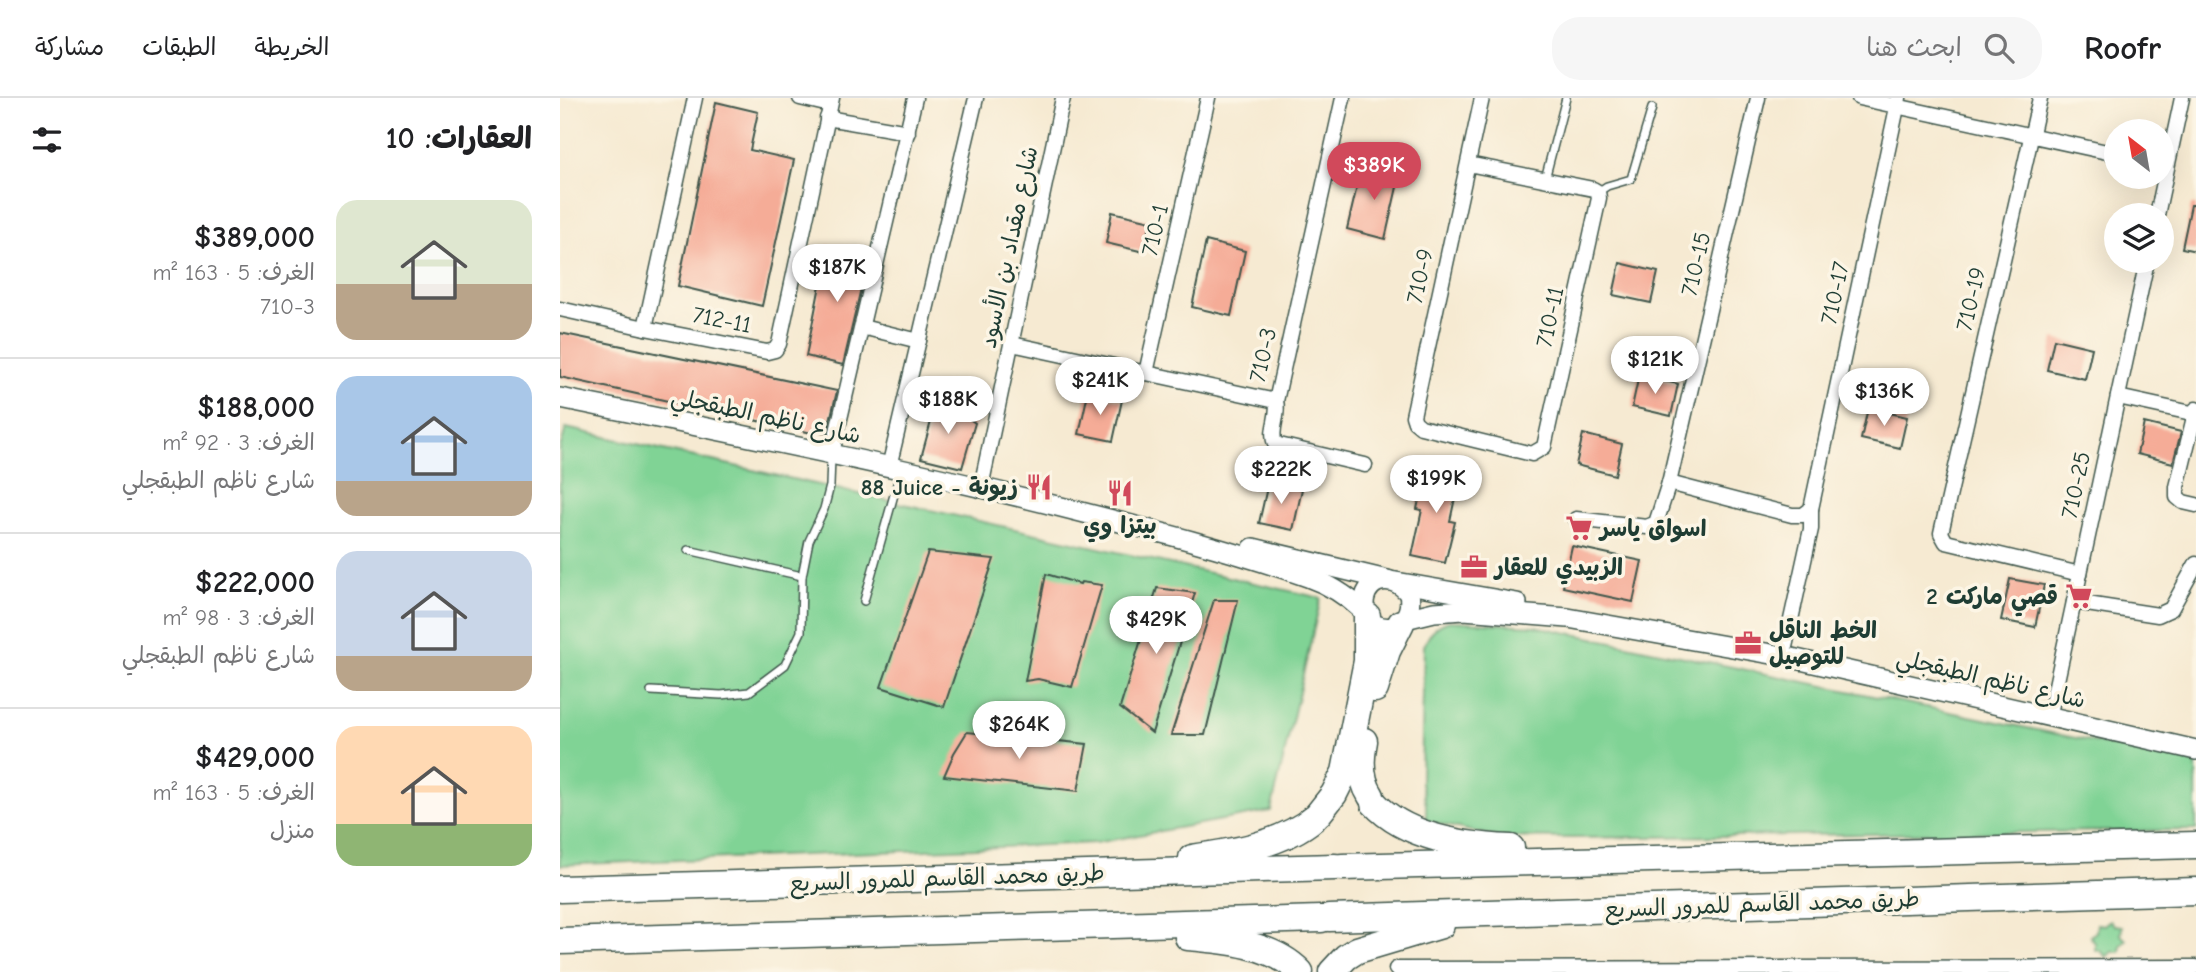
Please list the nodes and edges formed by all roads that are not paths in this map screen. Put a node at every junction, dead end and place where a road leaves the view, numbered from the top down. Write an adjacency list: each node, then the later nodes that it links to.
1 (695, 98): 27 (street)
2 (800, 98): 15 (street)
3 (915, 98): 18 (street)
4 (976, 98): 28 (street)
5 (1063, 98): 29 (street, شارع مقداد بن الأسود)
6 (1208, 98): 30 (street, 710-1)
7 (1343, 98): 33 (street, 710-3)
8 (1482, 98): 21 (street, 710-9)
9 (1566, 98): 22 (lane)
10 (1758, 98): 39 (street, 710-15)
11 (1859, 98): 14 (street)
12 (2040, 98): 19 (street, 710-19)
13 (2182, 98): 17 (street)
14 (1899, 102): 19 (street); 42 (street, 710-17)
15 (830, 107): 18 (street); 27 (street, 712-11)
16 (1652, 108): 23 (lane)
17 (2174, 127)
18 (908, 132): 26 (street)
19 (2032, 135): 20 (street); 47 (street, 710-19)
20 (2104, 151)
21 (1468, 164): 22 (street); 35 (street, 710-9)
22 (1545, 180): 23 (street)
23 (1598, 192): 35 (street, 710-11)
24 (2144, 273): 31 (street, 710-25)
25 (560, 309): 27 (street)
26 (862, 327): 28 (street); 36 (street)
27 (645, 328)
28 (919, 341): 38 (street)
29 (1012, 344): 30 (street, 710-3); 40 (street, شارع مقداد بن الأسود)
30 (1146, 373): 33 (street, 710-3)
31 (2118, 397): 34 (street); 47 (street, 710-25)
32 (560, 398): 36 (main road, شارع ناظم الطبقجلي)
33 (1276, 401): 37 (street)
34 (2196, 412): 41 (street)
35 (1415, 422)
36 (832, 453): 38 (main road, شارع ناظم الطبقجلي); 48 (lane)
37 (1365, 465)
38 (895, 469): 40 (main road, شارع ناظم الطبقجلي); 50 (lane)
39 (1669, 484): 42 (street); 43 (street, 710-15)
40 (981, 487): 44 (main road, شارع ناظم الطبقجلي)
41 (2196, 505)
42 (1811, 509): 55 (street, 710-17)
43 (1576, 519)
44 (1207, 544): 49 (main road, شارع ناظم الطبقجلي); 52 (main road, شارع ناظم الطبقجلي)
45 (688, 550): 48 (lane)
46 (2196, 564): 51 (street)
47 (2080, 574): 51 (street, 710-25)
48 (802, 576): 56 (lane)
49 (1392, 581): 52 (main road); 53 (main road, شارع ناظم الطبقجلي); 54 (main road)
50 (864, 601)
51 (2074, 602): 57 (street, 710-25)
52 (1366, 615): 54 (main road); 61 (highway)
53 (1568, 618): 54 (main road); 55 (main road, شارع ناظم الطبقجلي)
54 (1403, 621): 60 (highway)
55 (1783, 656): 57 (main road, شارع ناظم الطبقجلي)
56 (651, 691)
57 (2049, 718): 58 (main road, شارع ناظم الطبقجلي)
58 (2196, 750)
59 (2196, 845): 60 (highway, طريق محمد القاسم للمرور السريع)
60 (1673, 857): 61 (highway, طريق محمد القاسم للمرور السريع)
61 (1079, 875): 62 (highway, طريق محمد القاسم للمرور السريع)
62 (560, 889)
63 (2196, 891): 64 (highway, طريق محمد القاسم للمرور السريع)
64 (1531, 911): 65 (highway, طريق محمد القاسم للمرور السريع); 74 (highway)
65 (1078, 927): 66 (highway, طريق محمد القاسم للمرور السريع); 73 (highway)
66 (560, 941)
67 (2196, 967): 71 (street)
68 (1396, 969): 72 (street)
69 (1706, 970): 70 (street); 72 (street)
70 (1887, 970): 71 (street)
71 (2075, 970)
72 (1511, 971)
73 (1300, 972)
74 (1332, 972)

